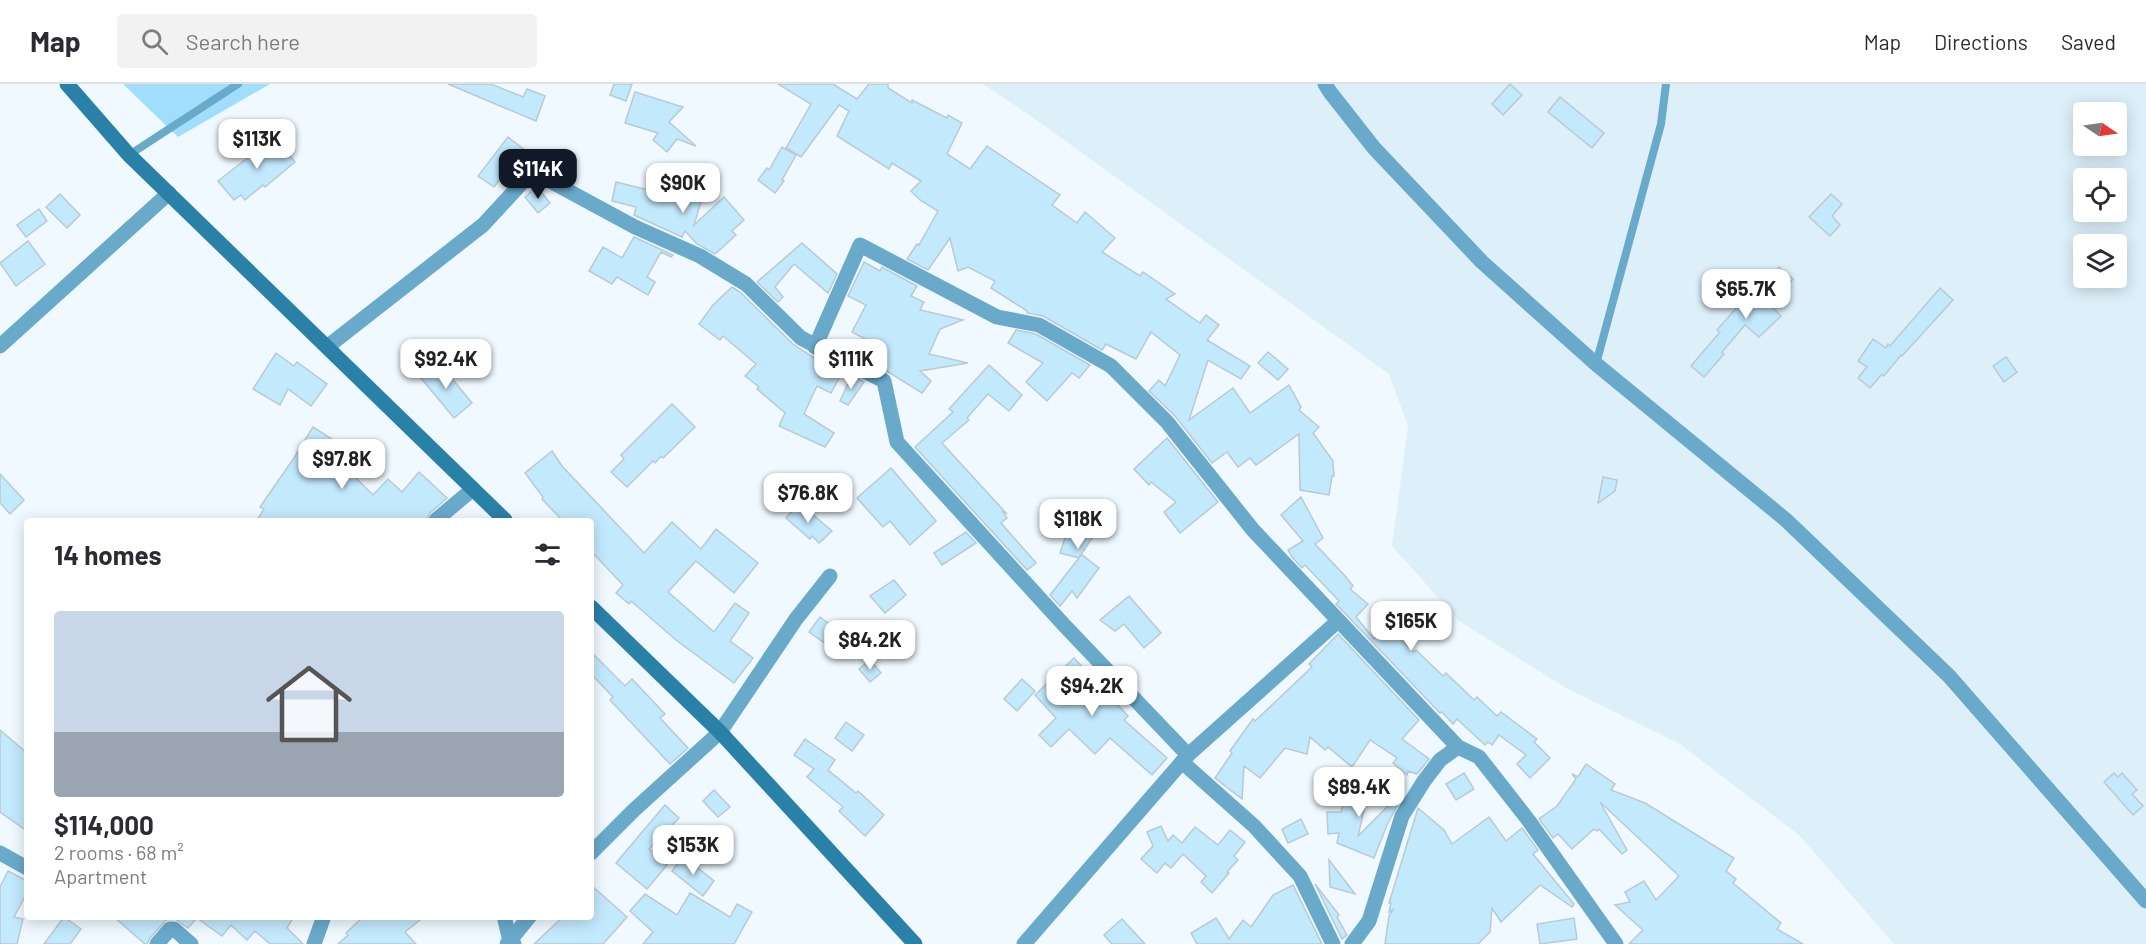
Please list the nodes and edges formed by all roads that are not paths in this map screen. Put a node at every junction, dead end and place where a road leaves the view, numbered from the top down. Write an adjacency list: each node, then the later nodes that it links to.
1 (67, 84): 5 (main road)
2 (238, 84): 5 (lane)
3 (1325, 84): 10 (street)
4 (1666, 84): 10 (lane)
5 (129, 154): 6 (main road)
6 (169, 193): 7 (street); 8 (main road)
7 (0, 346)
8 (327, 347): 9 (street); 11 (main road)
9 (815, 347): 16 (street); 19 (street)
10 (1596, 364): 23 (street)
11 (473, 489): 12 (street); 13 (main road)
12 (438, 518)
13 (503, 518)
14 (830, 576): 17 (street)
15 (594, 610): 17 (main road)
16 (1338, 621): 18 (street); 19 (street)
17 (720, 732): 20 (street); 28 (main road)
18 (1458, 747): 34 (street); 35 (street)
19 (1185, 758): 32 (street); 33 (street)
20 (594, 849)
21 (0, 853): 22 (street)
22 (24, 866)
23 (2146, 901)
24 (323, 920): 31 (street)
25 (505, 920): 27 (street)
26 (527, 920): 27 (street)
27 (510, 943)
28 (913, 943)
29 (157, 944): 30 (street)
30 (191, 944)
31 (314, 944)
32 (1024, 944)
33 (1333, 944)
34 (1352, 944)
35 (1616, 944)

